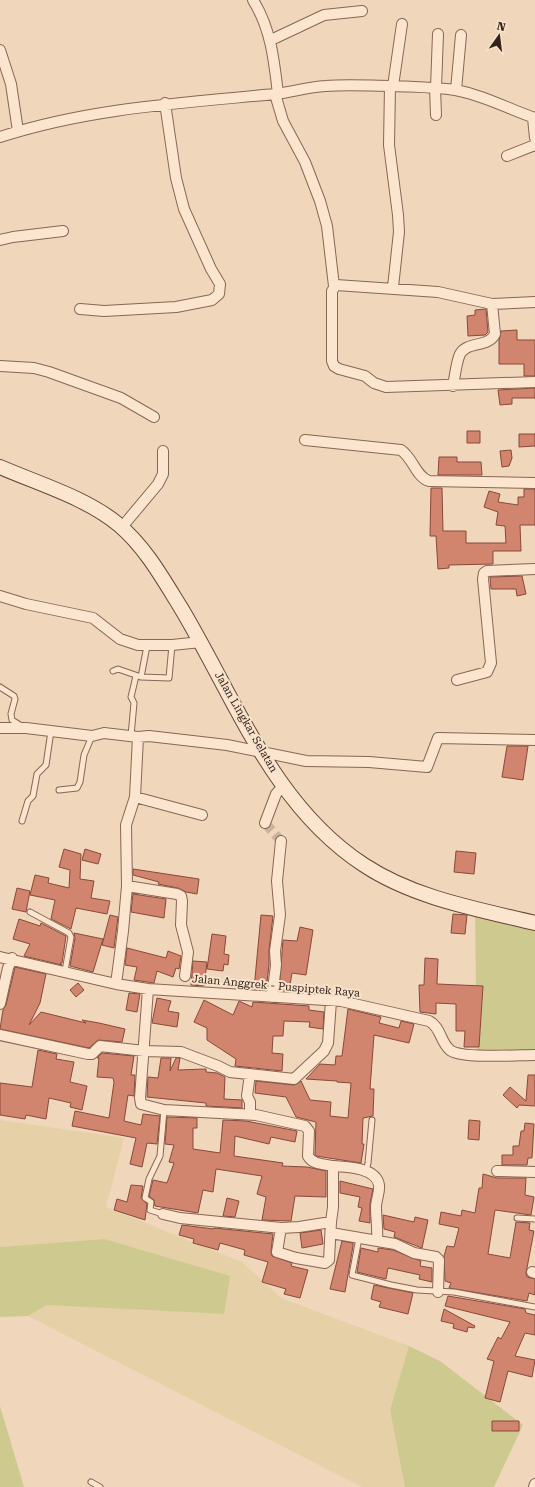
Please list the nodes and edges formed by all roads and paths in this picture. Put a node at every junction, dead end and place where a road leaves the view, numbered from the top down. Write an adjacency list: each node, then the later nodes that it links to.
1 (253, 0): 6 (street)
2 (362, 11): 6 (street)
3 (402, 24): 8 (street)
4 (438, 34): 9 (street)
5 (461, 36): 10 (street)
6 (271, 40): 11 (street)
7 (0, 50): 15 (street)
8 (392, 86): 9 (street); 11 (street); 23 (street)
9 (436, 88): 10 (street); 13 (street)
10 (456, 90): 14 (street)
11 (277, 94): 12 (street); 22 (street)
12 (165, 103): 15 (street); 26 (street)
13 (436, 115)
14 (534, 118): 17 (street)
15 (18, 131): 16 (street)
16 (0, 138)
17 (535, 138)
18 (535, 145): 19 (street)
19 (507, 156)
20 (63, 232): 21 (street)
21 (0, 240)
22 (334, 286): 23 (street); 29 (street)
23 (393, 287): 25 (street)
24 (535, 302): 25 (street)
25 (492, 304): 29 (street)
26 (80, 309)
27 (0, 366): 30 (street)
28 (535, 382): 29 (street)
29 (453, 386)
30 (154, 417)
31 (305, 440): 34 (street)
32 (164, 451): 35 (street)
33 (0, 467): 35 (main road, Jalan Lingkar Selatan)
34 (535, 483)
35 (122, 527): 38 (main road, Jalan Lingkar Selatan)
36 (535, 568): 43 (street)
37 (0, 596): 39 (street)
38 (201, 642): 40 (street); 51 (main road, Jalan Lingkar Selatan)
39 (147, 646): 40 (street); 42 (lane)
40 (172, 646): 42 (lane)
41 (113, 671): 42 (lane)
42 (139, 676): 49 (lane)
43 (457, 680)
44 (0, 688): 46 (lane)
45 (0, 728): 46 (street)
46 (26, 728): 47 (street)
47 (51, 731): 48 (street); 56 (lane)
48 (92, 736): 49 (street); 53 (lane)
49 (135, 736): 51 (street); 54 (street)
50 (535, 740): 51 (street)
51 (262, 753): 52 (main road, Jalan Lingkar Selatan)
52 (283, 786): 57 (street); 61 (main road, Jalan Lingkar Selatan)
53 (59, 790)
54 (135, 797): 55 (street); 59 (street)
55 (202, 815)
56 (22, 821)
57 (265, 823)
58 (281, 841): 68 (street)
59 (127, 886): 65 (street); 66 (street)
60 (30, 912): 64 (lane)
61 (535, 923)
62 (0, 957): 63 (street, Jalan Anggrek - Puspiptek Raya)
63 (12, 958): 64 (street, Jalan Anggrek - Puspiptek Raya); 70 (street)
64 (65, 971): 66 (street, Jalan Anggrek - Puspiptek Raya)
65 (185, 976)
66 (116, 984): 67 (street, Jalan Anggrek - Puspiptek Raya)
67 (148, 988): 68 (street, Jalan Anggrek - Puspiptek Raya); 72 (street)
68 (272, 997): 69 (street, Jalan Anggrek - Puspiptek Raya)
69 (331, 1001): 73 (street, Jalan Anggrek - Puspiptek Raya); 74 (street)
70 (0, 1004)
71 (0, 1035): 72 (street)
72 (144, 1051): 74 (street); 75 (street)
73 (535, 1055)
74 (250, 1074): 76 (street)
75 (164, 1110): 76 (street); 82 (lane)
76 (250, 1114): 78 (street)
77 (372, 1120): 79 (lane)
78 (333, 1166): 79 (street); 85 (street)
79 (366, 1171): 89 (street)
80 (497, 1171): 81 (street)
81 (535, 1172)
82 (163, 1214): 86 (street)
83 (517, 1218): 84 (lane)
84 (535, 1219)
85 (330, 1222): 86 (street); 87 (street)
86 (281, 1228): 87 (street)
87 (331, 1233): 88 (street)
88 (359, 1238): 89 (street); 90 (lane)
89 (377, 1241): 90 (street)
90 (438, 1292): 91 (lane)
91 (535, 1307)
92 (91, 1482): 94 (lane)
93 (535, 1484): 95 (street)
94 (100, 1487)
95 (534, 1487)

